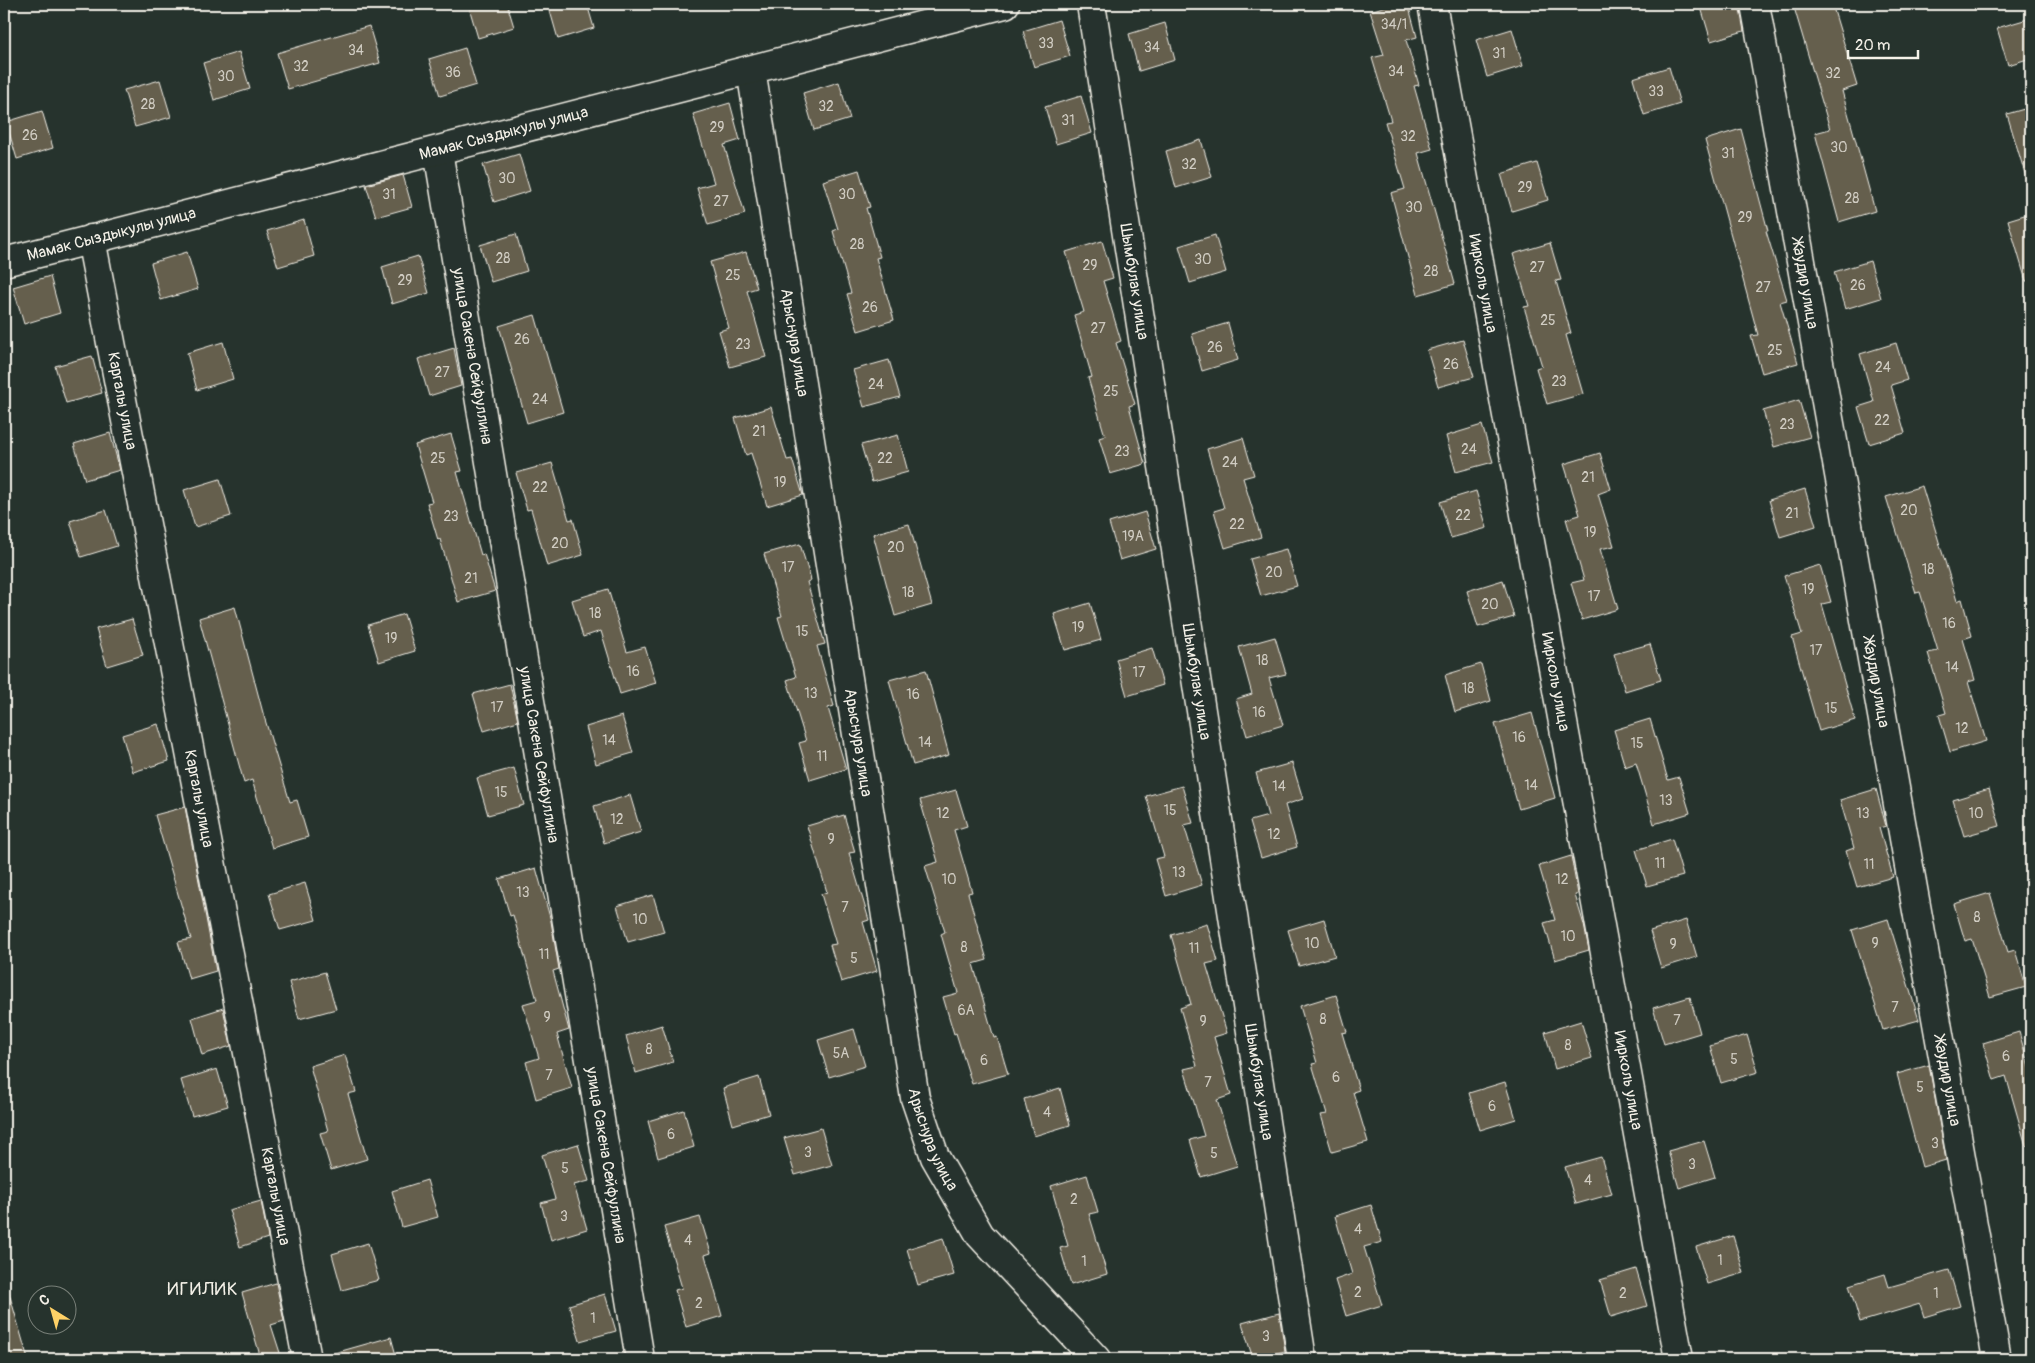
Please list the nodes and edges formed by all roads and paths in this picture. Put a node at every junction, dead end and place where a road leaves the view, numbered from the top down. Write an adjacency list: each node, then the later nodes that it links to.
1 (1005, 4): 5 (street, Мамак Сыздыкулы улица)
2 (1091, 4): 12 (street, Шымбулак улица)
3 (1432, 4): 13 (street, Иирколь улица)
4 (1756, 4): 14 (street, Жаудир улица)
5 (752, 70): 6 (street, Мамак Сыздыкулы улица); 11 (street, Арыснура улица)
6 (438, 151): 7 (street, Мамак Сыздыкулы улица); 10 (street, улица Сакена Сейфуллина)
7 (91, 238): 8 (street, Мамак Сыздыкулы улица); 9 (street, Каргалы улица)
8 (4, 262)
9 (307, 1359)
10 (640, 1359)
11 (1096, 1359)
12 (1302, 1359)
13 (1679, 1359)
14 (1997, 1359)

